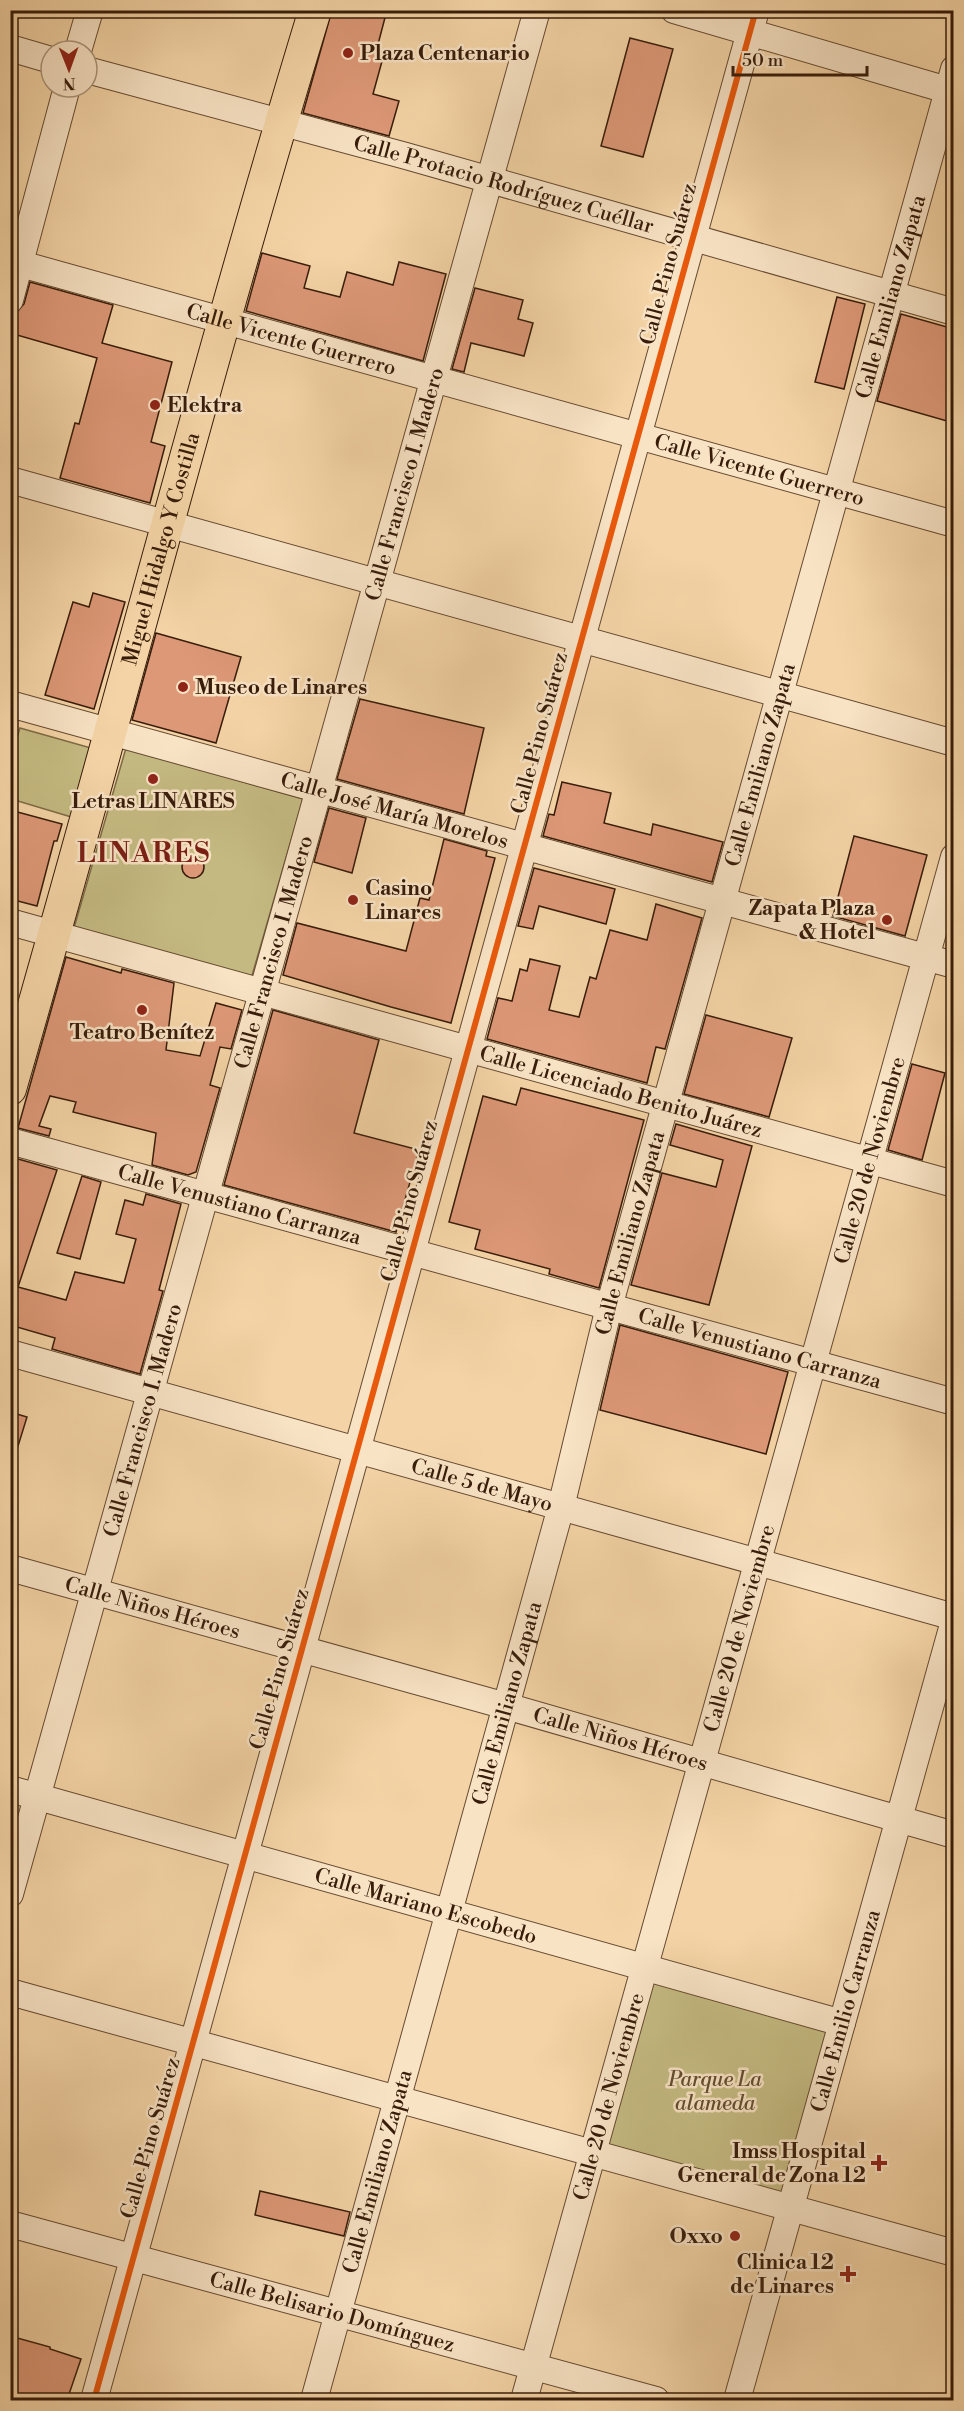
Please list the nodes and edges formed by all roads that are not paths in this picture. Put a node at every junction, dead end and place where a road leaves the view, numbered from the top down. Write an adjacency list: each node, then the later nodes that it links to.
1 (90, 10): 6 (street)
2 (315, 10): 12 (main road, Miguel Hidalgo Y Costilla)
3 (537, 10): 13 (street, Calle Francisco I. Madero)
4 (674, 10): 5 (street)
5 (753, 21): 10 (street); 14 (street, Calle Pino Suárez)
6 (82, 39)
7 (10, 48): 8 (street)
8 (39, 56)
9 (99, 73): 12 (street, Calle Protacio Rodríguez Cuéllar)
10 (952, 84): 16 (street, Calle Emiliano Zapata)
11 (64, 99): 15 (street)
12 (281, 121): 13 (street, Calle Protacio Rodríguez Cuéllar); 19 (main road, Miguel Hidalgo Y Costilla)
13 (489, 179): 14 (street, Calle Protacio Rodríguez Cuéllar); 20 (street, Calle Francisco I. Madero)
14 (693, 237): 16 (street, Calle Protacio Rodríguez Cuéllar); 21 (street, Calle Pino Suárez)
15 (16, 263): 17 (street); 19 (street, Calle Vicente Guerrero)
16 (891, 294): 18 (street, Calle Protacio Rodríguez Cuéllar); 23 (street, Calle Emiliano Zapata)
17 (10, 300)
18 (954, 312)
19 (224, 322): 20 (street, Calle Vicente Guerrero); 24 (main road, Miguel Hidalgo Y Costilla)
20 (433, 379): 21 (street, Calle Vicente Guerrero); 26 (street, Calle Francisco I. Madero)
21 (638, 436): 23 (street, Calle Vicente Guerrero); 27 (street, Calle Pino Suárez)
22 (10, 480): 24 (street)
23 (837, 492): 25 (street, Calle Vicente Guerrero); 28 (street, Calle Emiliano Zapata)
24 (168, 524): 26 (street); 30 (main road, Miguel Hidalgo Y Costilla)
25 (954, 524)
26 (377, 582): 27 (street); 32 (street, Calle Francisco I. Madero)
27 (582, 639): 28 (street); 33 (street, Calle Pino Suárez)
28 (779, 693): 31 (street); 35 (street, Calle Emiliano Zapata)
29 (10, 704): 30 (street, Calle José María Morelos)
30 (112, 733): 32 (street, Calle José María Morelos); 37 (main road, Miguel Hidalgo Y Costilla)
31 (954, 743)
32 (319, 789): 33 (street, Calle José María Morelos); 40 (street, Calle Francisco I. Madero)
33 (524, 846): 35 (street, Calle José María Morelos); 41 (street, Calle Pino Suárez)
34 (954, 857): 38 (street, Calle 20 de Noviembre)
35 (721, 902): 38 (street, Calle José María Morelos); 43 (street, Calle Emiliano Zapata)
36 (10, 922): 37 (street, Calle Licenciado Benito Juárez)
37 (55, 935): 40 (street, Calle Licenciado Benito Juárez); 42 (main road, Miguel Hidalgo Y Costilla)
38 (926, 958): 39 (street, Calle José María Morelos); 45 (street, Calle 20 de Noviembre)
39 (954, 965)
40 (262, 992): 41 (street, Calle Licenciado Benito Juárez); 47 (street, Calle Francisco I. Madero)
41 (468, 1049): 43 (street, Calle Licenciado Benito Juárez); 48 (street, Calle Pino Suárez)
42 (10, 1089)
43 (666, 1104): 45 (street, Calle Licenciado Benito Juárez); 49 (street, Calle Emiliano Zapata)
44 (10, 1141): 47 (street, Calle Venustiano Carranza)
45 (869, 1161): 46 (street, Calle Licenciado Benito Juárez); 51 (street, Calle 20 de Noviembre)
46 (954, 1184)
47 (206, 1194): 48 (street, Calle Venustiano Carranza); 52 (street, Calle Francisco I. Madero)
48 (412, 1252): 49 (street, Calle Venustiano Carranza); 54 (street, Calle Pino Suárez)
49 (609, 1307): 51 (street, Calle Venustiano Carranza); 55 (street, Calle Emiliano Zapata)
50 (10, 1353): 52 (street, Calle 5 de Mayo)
51 (813, 1363): 53 (street, Calle Venustiano Carranza); 56 (street, Calle 20 de Noviembre)
52 (151, 1391): 54 (street, Calle 5 de Mayo); 58 (street, Calle Francisco I. Madero)
53 (954, 1402)
54 (357, 1449): 55 (street, Calle 5 de Mayo); 60 (street, Calle Pino Suárez)
55 (561, 1507): 56 (street, Calle 5 de Mayo); 61 (street, Calle Emiliano Zapata)
56 (757, 1562): 59 (street, Calle 5 de Mayo); 62 (street, Calle 20 de Noviembre)
57 (10, 1568): 58 (street, Calle Niños Héroes)
58 (95, 1591): 60 (street, Calle Niños Héroes); 64 (street, Calle Francisco I. Madero)
59 (954, 1619): 65 (street, Calle Emilio Carranza)
60 (302, 1648): 61 (street, Calle Niños Héroes); 67 (street, Calle Pino Suárez)
61 (506, 1706): 62 (street, Calle Niños Héroes); 69 (street, Calle Emiliano Zapata)
62 (702, 1762): 65 (street, Calle Niños Héroes); 70 (street, Calle 20 de Noviembre)
63 (10, 1789): 64 (street, Calle Mariano Escobedo)
64 (38, 1796): 67 (street, Calle Mariano Escobedo); 68 (street, Calle Francisco I. Madero)
65 (899, 1818): 66 (street, Calle Niños Héroes); 72 (street, Calle Emilio Carranza)
66 (954, 1835)
67 (245, 1855): 69 (street, Calle Mariano Escobedo); 73 (street, Calle Pino Suárez)
68 (10, 1894)
69 (449, 1912): 70 (street, Calle Mariano Escobedo); 74 (street, Calle Emiliano Zapata)
70 (644, 1967): 72 (street, Calle Mariano Escobedo); 75 (street, Calle 20 de Noviembre)
71 (10, 1992): 73 (street)
72 (842, 2022): 76 (street, Calle Emilio Carranza)
73 (193, 2043): 74 (street); 79 (street, Calle Pino Suárez)
74 (398, 2099): 75 (street); 80 (street, Calle Emiliano Zapata)
75 (592, 2153): 76 (street); 81 (street, Calle 20 de Noviembre)
76 (790, 2208): 78 (street); 86 (street, Calle Emilio Carranza)
77 (10, 2224): 79 (street, Calle Belisario Domínguez)
78 (954, 2253)
79 (134, 2257): 80 (street, Calle Belisario Domínguez); 82 (street, Calle Pino Suárez)
80 (339, 2314): 81 (street, Calle Belisario Domínguez); 83 (street, Calle Emiliano Zapata)
81 (533, 2367): 84 (street, Calle 20 de Noviembre); 85 (street, Calle Belisario Domínguez)
82 (94, 2400)
83 (315, 2400)
84 (524, 2400)
85 (656, 2400)
86 (736, 2400)

